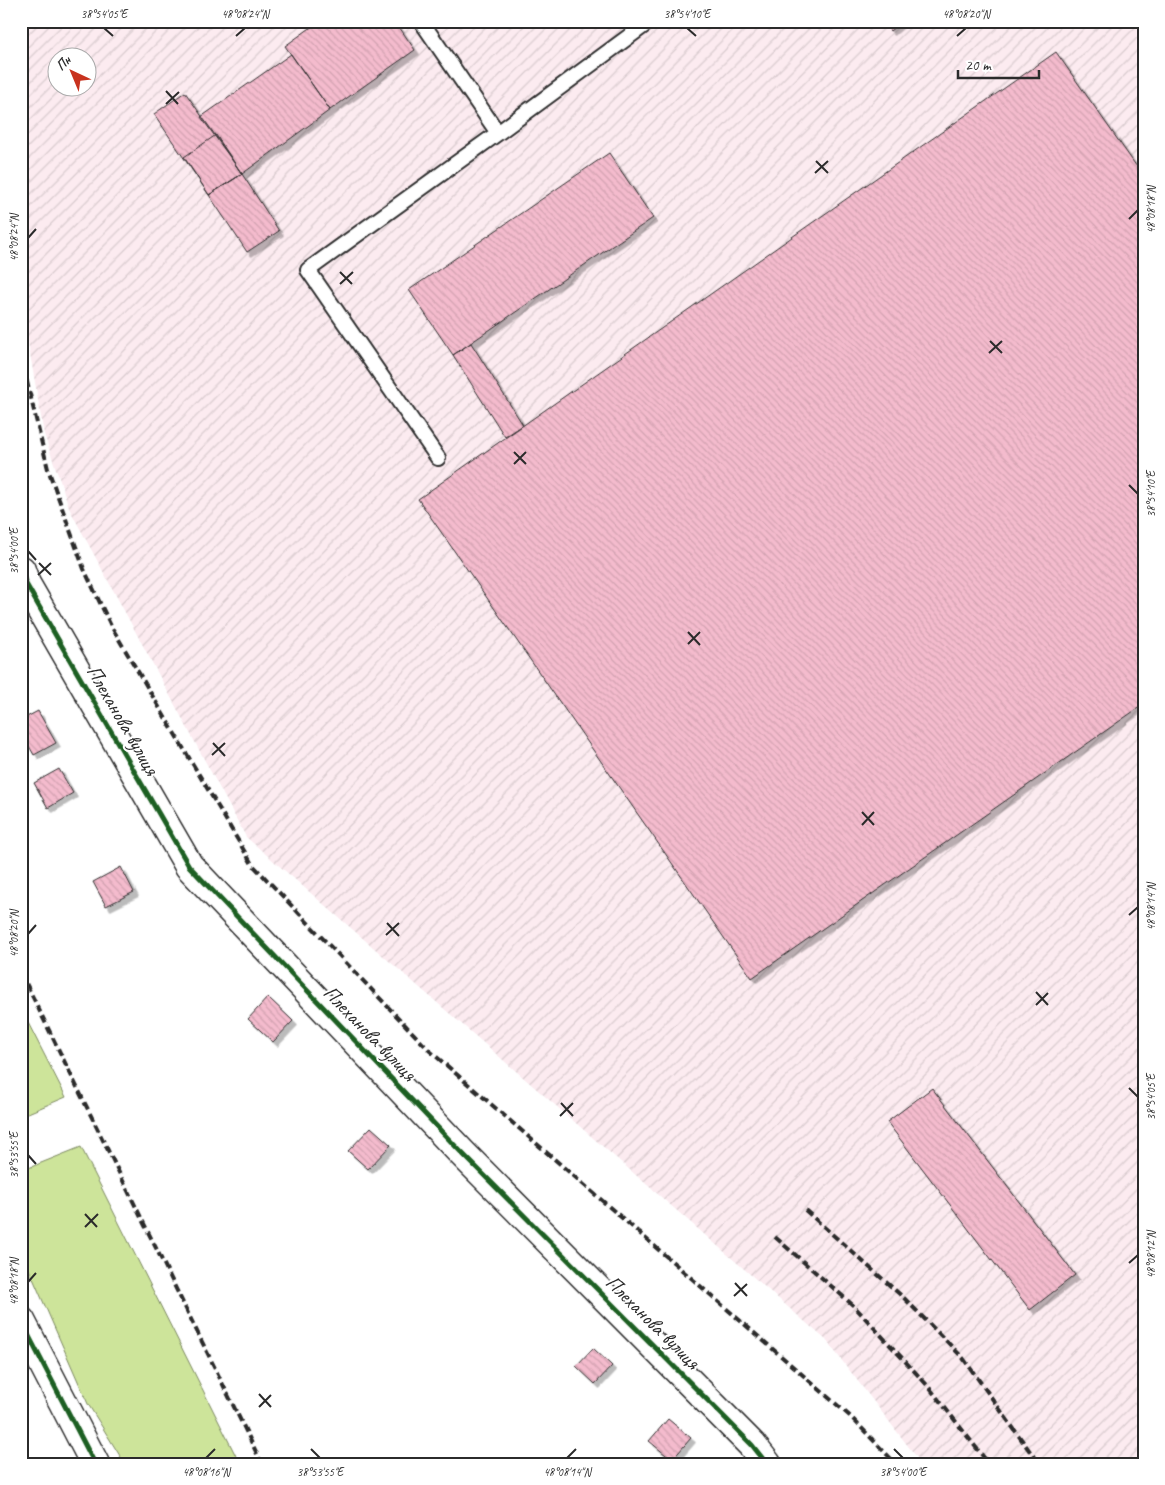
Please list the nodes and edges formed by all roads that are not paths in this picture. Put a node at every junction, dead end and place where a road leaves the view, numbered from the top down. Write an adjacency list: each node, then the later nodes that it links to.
1 (421, 21): 3 (lane)
2 (650, 21): 3 (lane)
3 (498, 133): 4 (lane)
4 (438, 458)
5 (21, 570): 8 (street, Плеханова вулиця)
6 (21, 1321): 7 (street)
7 (95, 1464)
8 (767, 1464)

